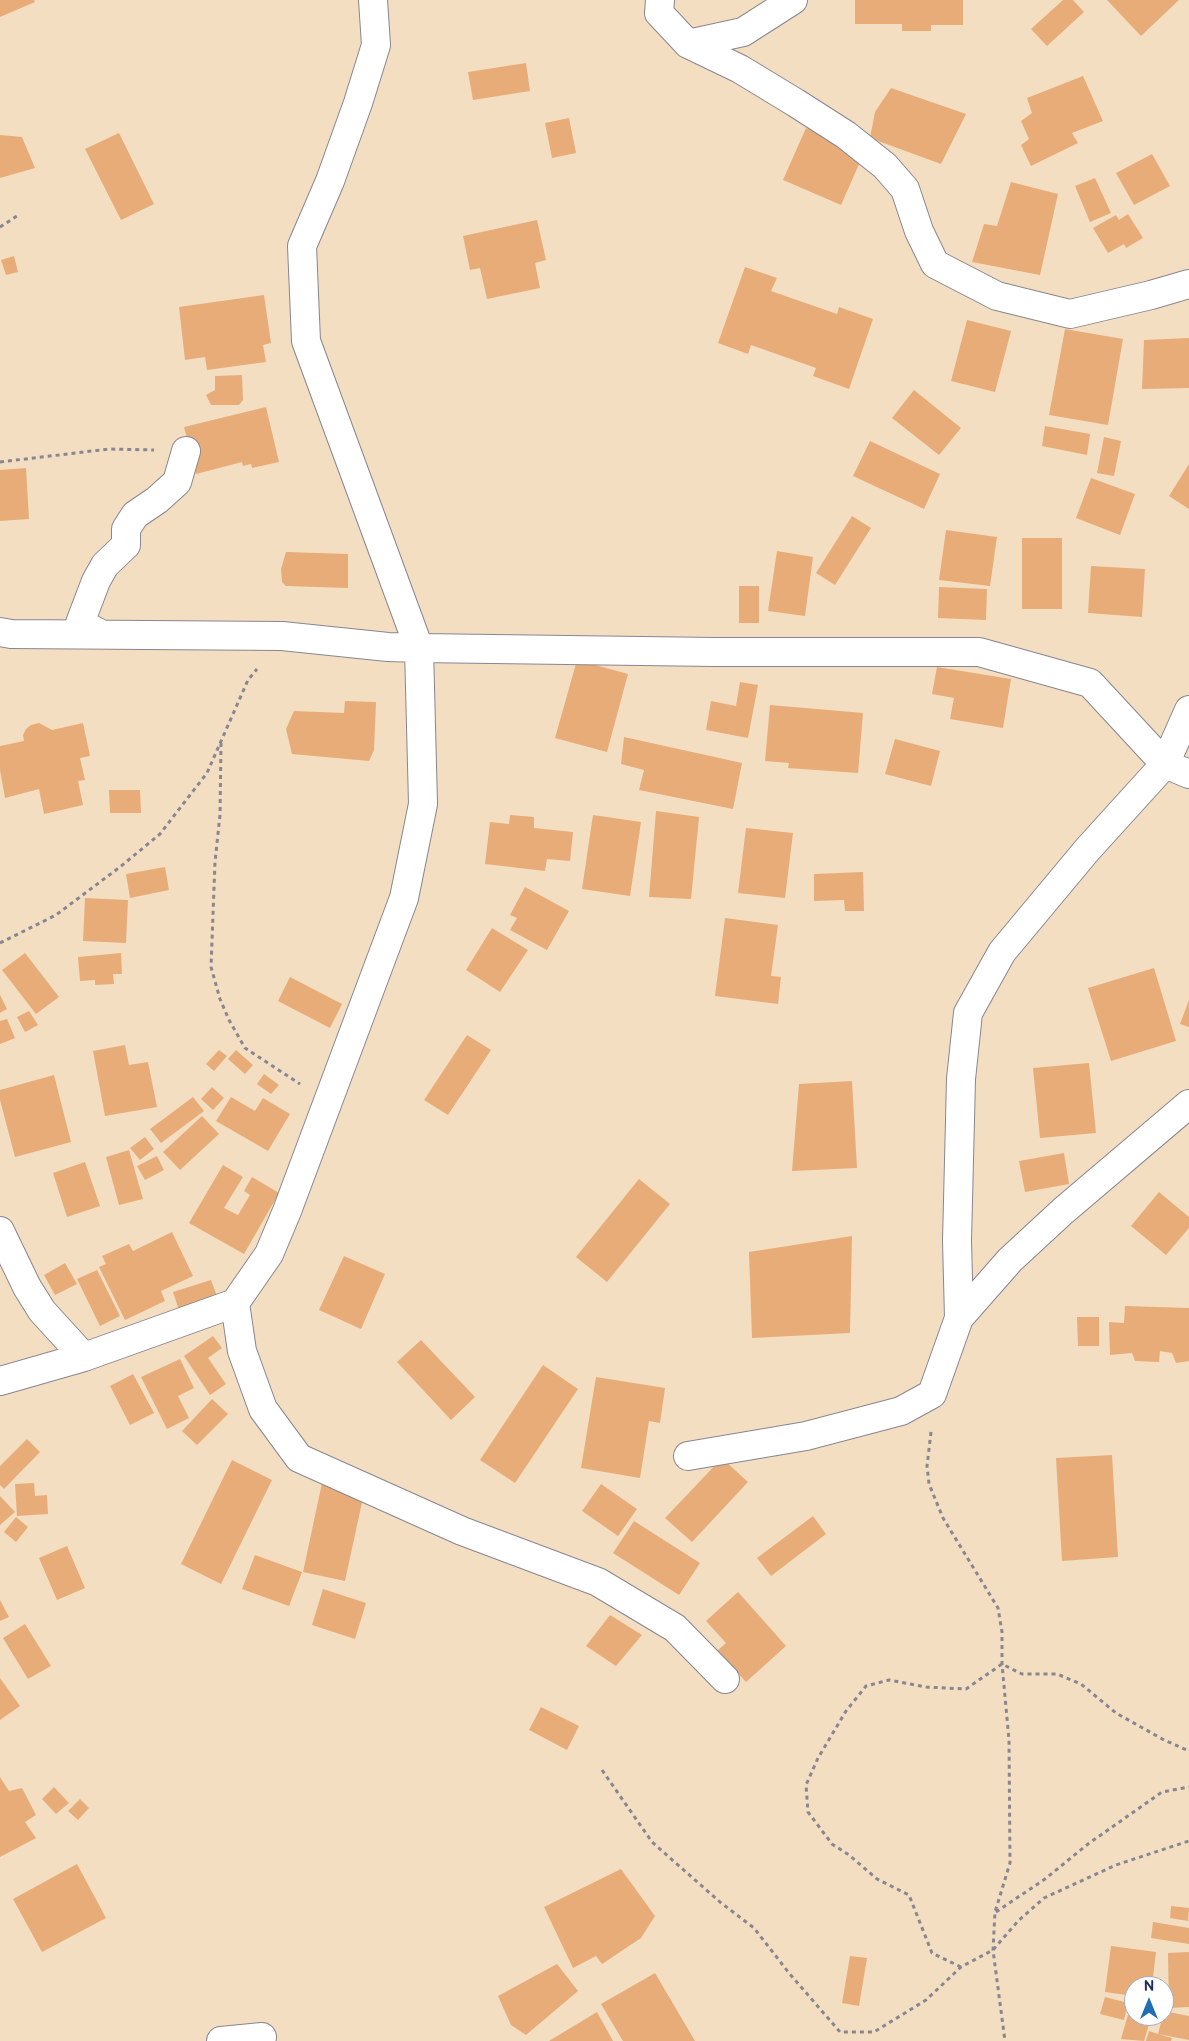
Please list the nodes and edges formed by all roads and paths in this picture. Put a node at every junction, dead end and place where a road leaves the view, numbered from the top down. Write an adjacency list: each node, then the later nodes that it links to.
1 (373, 0): 13 (street)
2 (660, 0): 4 (street)
3 (793, 0): 4 (street)
4 (688, 44): 7 (street)
5 (20, 214): 6 (path)
6 (0, 226)
7 (1189, 284)
8 (186, 451): 9 (path); 11 (street)
9 (0, 462)
10 (0, 632): 11 (street)
11 (100, 634): 12 (street)
12 (282, 636): 13 (street); 15 (path)
13 (419, 648): 16 (street); 18 (street)
14 (1189, 710): 16 (street)
15 (221, 740): 17 (path); 18 (path)
16 (1177, 769): 22 (street)
17 (0, 943)
18 (329, 1103): 21 (street)
19 (1189, 1104): 22 (street)
20 (0, 1231): 23 (street)
21 (235, 1303): 23 (street); 28 (street)
22 (959, 1318): 25 (street)
23 (84, 1357): 24 (street)
24 (0, 1381)
25 (932, 1394): 26 (street); 27 (path)
26 (688, 1456)
27 (1002, 1664): 29 (path); 33 (path); 35 (path)
28 (725, 1679)
29 (1189, 1751)
30 (602, 1770): 35 (path)
31 (1189, 1787): 33 (path)
32 (1189, 1841): 34 (path)
33 (995, 1912): 34 (path)
34 (993, 1950): 35 (path); 38 (path)
35 (961, 1967)
36 (262, 2037): 37 (street)
37 (221, 2041)
38 (1005, 2041)

